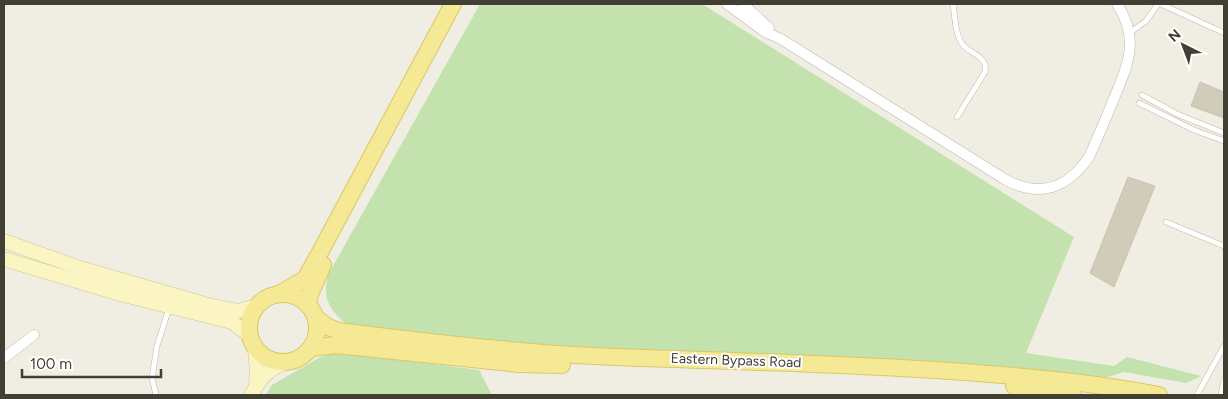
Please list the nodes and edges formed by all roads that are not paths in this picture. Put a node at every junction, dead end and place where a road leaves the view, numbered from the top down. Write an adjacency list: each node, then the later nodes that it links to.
1 (453, 4): 22 (main road)
2 (465, 4): 25 (main road)
3 (727, 4): 10 (street)
4 (742, 4): 10 (street)
5 (953, 4): 13 (lane)
6 (1117, 4): 8 (street)
7 (1159, 4): 8 (lane); 9 (lane)
8 (1130, 33): 10 (street)
9 (1224, 33)
10 (781, 39)
11 (1142, 96): 14 (lane)
12 (1139, 103): 15 (lane)
13 (957, 117)
14 (1224, 133)
15 (1224, 141)
16 (1166, 222): 18 (lane)
17 (4, 241): 20 (street)
18 (1224, 246)
19 (4, 258): 21 (street)
20 (80, 268): 21 (street); 23 (street)
21 (76, 282): 24 (street)
22 (280, 294): 23 (main road); 25 (main road)
23 (257, 306): 27 (main road)
24 (169, 307): 27 (street); 34 (lane)
25 (312, 312): 29 (main road); 36 (main road, Eastern Bypass Road)
26 (34, 335): 30 (street)
27 (252, 342): 31 (main road); 33 (street)
28 (1224, 346): 37 (lane)
29 (311, 348): 31 (main road); 35 (main road, Eastern Bypass Road)
30 (4, 358)
31 (286, 362): 33 (street)
32 (1224, 380): 38 (lane)
33 (253, 391)
34 (156, 395)
35 (1073, 395)
36 (1159, 395)
37 (1198, 395)
38 (1222, 395)

